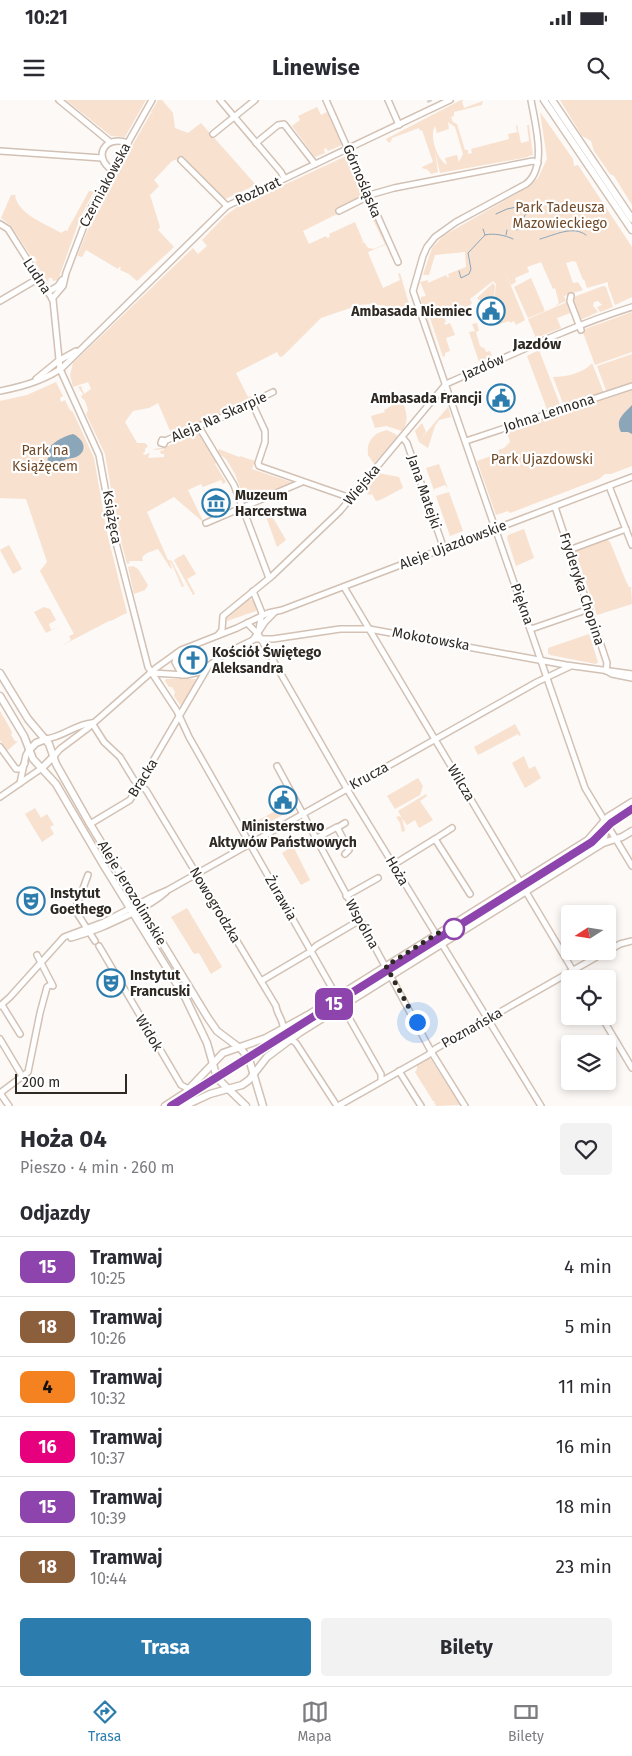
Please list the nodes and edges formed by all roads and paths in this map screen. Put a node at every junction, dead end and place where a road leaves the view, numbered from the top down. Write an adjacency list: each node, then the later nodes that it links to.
1 (59, 100): 16 (street)
2 (152, 100): 17 (street, Czerniakowska)
3 (220, 100): 13 (street)
4 (255, 100): 13 (street)
5 (326, 100): 19 (street, Górnośląska)
6 (388, 100): 14 (street)
7 (450, 100): 12 (street, Rozbrat)
8 (531, 100): 23 (street)
9 (544, 100): 30 (main road)
10 (552, 100): 30 (main road)
11 (430, 102): 12 (street)
12 (433, 108): 14 (street, Rozbrat)
13 (234, 117): 15 (street); 18 (street)
14 (399, 125): 19 (street, Rozbrat)
15 (213, 134)
16 (110, 142): 17 (street); 21 (street)
17 (128, 143): 25 (street, Czerniakowska)
18 (256, 143): 24 (street); 26 (street)
19 (348, 149): 24 (street, Rozbrat); 27 (street, Górnośląska)
20 (0, 151): 21 (street)
21 (102, 158): 25 (street)
22 (181, 160): 28 (street)
23 (538, 163): 27 (street); 43 (street)
24 (315, 164): 26 (street, Rozbrat)
25 (112, 170): 34 (street, Czerniakowska)
26 (284, 178): 28 (street, Rozbrat)
27 (369, 197): 29 (street); 33 (street, Górnośląska)
28 (227, 206): 42 (street, Rozbrat)
29 (339, 211)
30 (628, 217): 32 (main road)
31 (0, 224): 35 (street, Ludna)
32 (632, 230)
33 (398, 262)
34 (66, 274): 36 (street, Czerniakowska); 38 (street, Czerniakowska)
35 (39, 278): 36 (street, Ludna); 39 (street)
36 (48, 292): 38 (street, Ludna)
37 (570, 297): 41 (street)
38 (52, 298): 42 (street, Ludna)
39 (0, 301)
40 (632, 306): 41 (street, Jazdów)
41 (580, 328): 43 (street, Jazdów)
42 (59, 365): 45 (street); 81 (street, Książęca)
43 (446, 384): 49 (street, Wiejska); 51 (street, Piękna)
44 (632, 386): 51 (street, Johna Lennona)
45 (0, 390)
46 (273, 392): 47 (street, Aleja Na Skarpie)
47 (252, 403): 48 (street, Aleja Na Skarpie); 53 (street)
48 (200, 426): 50 (street, Aleja Na Skarpie); 56 (street)
49 (402, 437): 55 (street, Wiejska); 62 (street, Jana Matejki)
50 (166, 441)
51 (466, 441): 59 (street, Piękna)
52 (632, 477): 54 (street, Aleje Ujazdowskie)
53 (302, 482): 55 (street); 56 (street)
54 (609, 486): 57 (street, Aleje Ujazdowskie); 60 (street)
55 (350, 500): 64 (street, Wiejska)
56 (243, 506): 58 (street); 64 (street)
57 (554, 507): 59 (street, Aleje Ujazdowskie); 63 (street, Fryderyka Chopina)
58 (206, 523)
59 (496, 529): 62 (street, Aleje Ujazdowskie); 72 (street, Piękna)
60 (626, 529): 61 (street); 63 (street)
61 (632, 545)
62 (444, 549): 65 (street, Aleje Ujazdowskie)
63 (569, 550): 67 (street, Fryderyka Chopina)
64 (269, 578): 66 (street, Wiejska)
65 (344, 587): 68 (street, Aleje Ujazdowskie); 71 (street, Wilcza)
66 (253, 591): 69 (street); 73 (street, Wiejska)
67 (589, 609): 72 (street); 79 (street, Fryderyka Chopina)
68 (274, 613): 69 (street, Aleje Ujazdowskie); 74 (street)
69 (262, 616): 70 (street, Aleje Ujazdowskie); 74 (street)
70 (247, 623): 73 (street, Aleje Ujazdowskie); 74 (street, Hoża)
71 (369, 629): 74 (street, Mokotowska); 76 (street, Mokotowska); 91 (street, Wilcza)
72 (531, 629): 76 (street, Piękna)
73 (218, 635): 75 (street, Aleje Ujazdowskie)
74 (258, 637): 78 (street); 100 (street, Hoża)
75 (178, 652): 81 (street, Aleje Ujazdowskie); 84 (street)
76 (542, 660): 77 (street, Mokotowska); 85 (street, Piękna)
77 (572, 666): 79 (street, Mokotowska); 85 (street, Krucza)
78 (208, 667): 84 (street); 88 (street, Bracka)
79 (606, 671): 82 (street, Mokotowska)
80 (0, 673): 90 (main road)
81 (152, 673): 84 (street); 88 (street, Książęca); 89 (street, Aleje Ujazdowskie)
82 (623, 674): 83 (street, Mokotowska); 86 (street, Mokotowska)
83 (632, 674)
84 (182, 675)
85 (547, 678): 91 (street, Krucza); 104 (street, Piękna)
86 (632, 678)
87 (0, 696): 93 (main road)
88 (180, 716): 99 (street, Bracka); 115 (street, Żurawia)
89 (92, 723): 90 (street); 94 (street, Aleje Ujazdowskie); 99 (street, Nowogrodzka)
90 (46, 739): 93 (main road); 94 (main road, Aleje Jerozolimskie)
91 (435, 739): 100 (street, Krucza); 122 (street, Wilcza)
92 (0, 748): 95 (street)
93 (29, 750): 95 (street); 97 (main road, Aleje Jerozolimskie)
94 (54, 756): 97 (main road); 105 (main road, Aleje Jerozolimskie)
95 (25, 763): 98 (street)
96 (276, 766): 103 (street, Wspólna)
97 (42, 768): 98 (street); 127 (main road, Aleje Jerozolimskie)
98 (20, 784): 101 (street)
99 (140, 784): 105 (street, Bracka); 119 (street, Nowogrodzka)
100 (347, 789): 103 (street, Krucza); 117 (street, Hoża)
101 (0, 797)
102 (632, 802): 104 (main road)
103 (303, 814): 111 (street, Wspólna); 115 (street, Krucza)
104 (604, 821): 110 (main road); 113 (street, Piękna)
105 (90, 824): 126 (main road, Aleje Jerozolimskie)
106 (345, 824): 107 (street)
107 (337, 828): 111 (street); 116 (street)
108 (452, 828): 112 (street)
109 (632, 831): 113 (main road)
110 (596, 832): 114 (main road); 122 (main road)
111 (315, 838): 125 (street, Wspólna)
112 (435, 838): 117 (street); 124 (street)
113 (616, 839): 114 (main road); 118 (street, Piękna)
114 (603, 843): 123 (main road)
115 (250, 844): 119 (street, Krucza); 136 (street, Żurawia)
116 (345, 854)
117 (393, 865): 130 (street, Hoża)
118 (632, 866)
119 (196, 874): 126 (street, Krucza); 145 (street, Nowogrodzka)
120 (88, 876): 129 (street)
121 (378, 878): 125 (street)
122 (520, 882): 123 (street, Wilcza); 130 (main road)
123 (525, 891): 133 (main road); 141 (street, Wilcza)
124 (470, 894)
125 (346, 896): 128 (street, Wspólna)
126 (141, 906): 127 (street, Krucza); 156 (main road, Aleje Jerozolimskie)
127 (131, 910): 129 (street, Krucza); 158 (main road, Aleje Jerozolimskie)
128 (360, 920): 136 (street); 140 (street, Wspólna)
129 (88, 931): 131 (street); 139 (street, Krucza)
130 (436, 934): 133 (street, Hoża); 140 (main road)
131 (95, 941)
132 (632, 941): 135 (street, Poznańska)
133 (442, 944): 143 (main road); 150 (street, Hoża)
134 (99, 946): 164 (street, Widok)
135 (616, 946)
136 (310, 952): 145 (street); 146 (street, Żurawia)
137 (37, 955): 139 (street)
138 (592, 960): 142 (street, Poznańska)
139 (42, 962): 147 (street); 162 (street)
140 (386, 966): 143 (street, Wspólna); 146 (main road)
141 (572, 970)
142 (575, 970)
143 (391, 976): 148 (main road); 157 (street, Wspólna)
144 (561, 978): 150 (street, Poznańska)
145 (261, 980): 152 (street, Nowogrodzka)
146 (338, 996): 148 (street, Żurawia); 149 (main road); 152 (main road)
147 (1, 1006): 153 (street)
148 (343, 1006): 149 (main road); 163 (street, Żurawia)
149 (326, 1016): 155 (main road)
150 (488, 1019): 157 (street, Poznańska); 175 (street, Hoża)
151 (606, 1025): 159 (street)
152 (284, 1029): 156 (main road)
153 (20, 1034)
154 (0, 1039): 162 (street)
155 (290, 1039): 161 (main road); 172 (street)
156 (237, 1047): 158 (main road); 161 (main road)
157 (432, 1051): 160 (street, Poznańska); 174 (street, Wspólna)
158 (212, 1064): 164 (main road); 165 (main road)
159 (632, 1068)
160 (399, 1071): 163 (street, Poznańska); 173 (street)
161 (253, 1073): 165 (main road); 171 (main road)
162 (22, 1076): 166 (street)
163 (381, 1080): 172 (street, Poznańska)
164 (189, 1089): 168 (main road)
165 (229, 1089): 169 (main road); 170 (main road)
166 (0, 1093): 167 (street)
167 (9, 1106)
168 (165, 1106)
169 (184, 1106)
170 (246, 1106)
171 (263, 1106)
172 (337, 1106)
173 (421, 1106)
174 (466, 1106)
175 (541, 1106)

